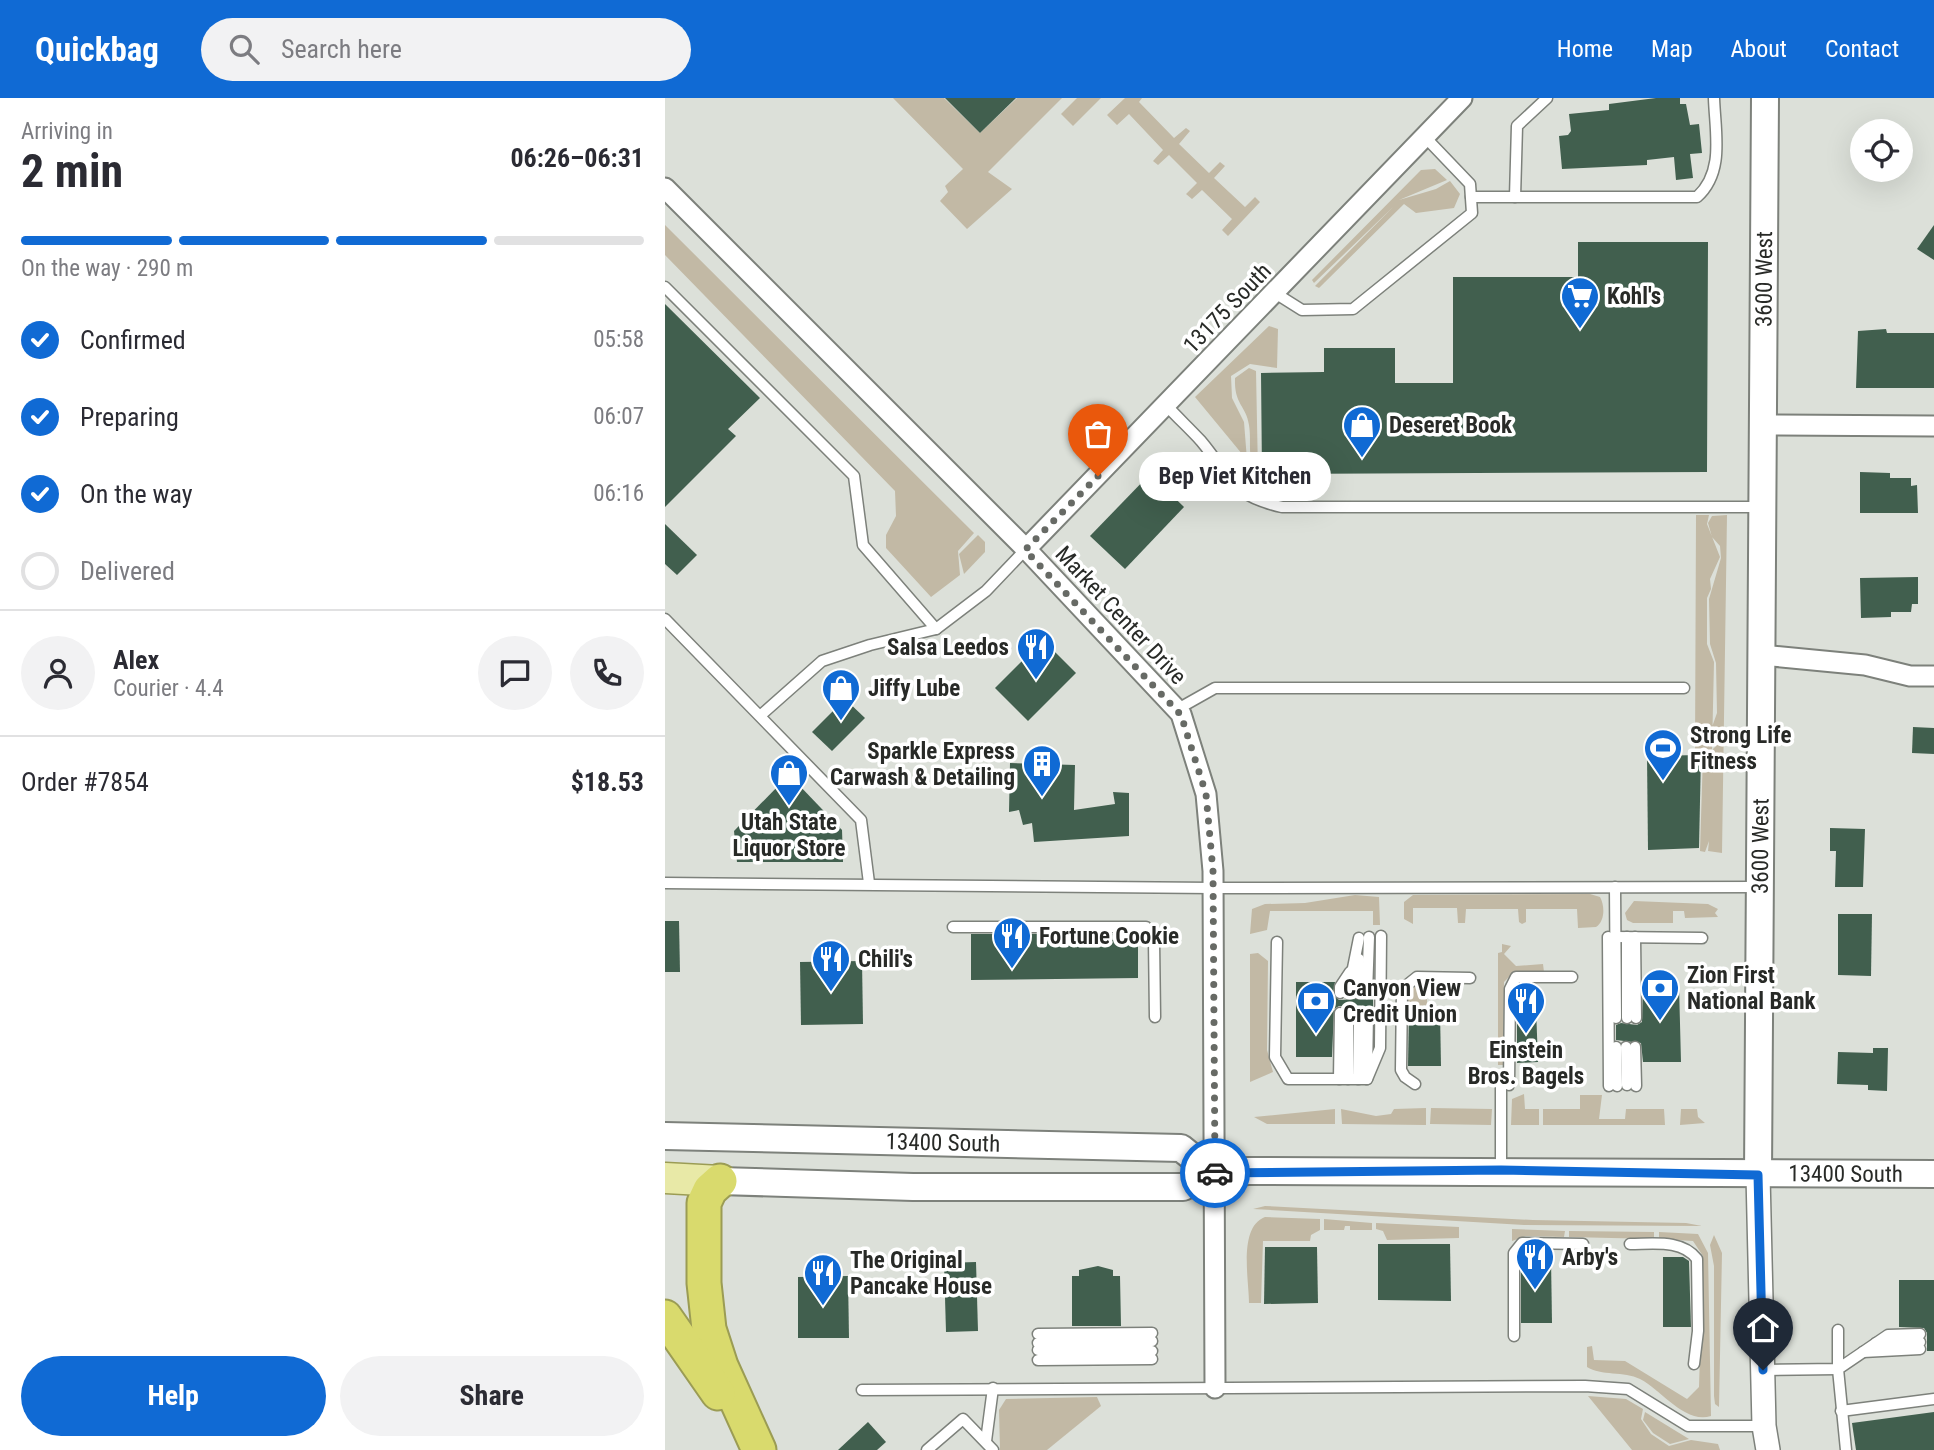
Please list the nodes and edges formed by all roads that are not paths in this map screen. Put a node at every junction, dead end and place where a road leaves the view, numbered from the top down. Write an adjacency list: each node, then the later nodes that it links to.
1 (1462, 98): 5 (street, 13175 South)
2 (1547, 98): 8 (lane)
3 (1714, 98): 8 (lane)
4 (1765, 98): 12 (main road, 3600 West)
5 (1425, 137): 7 (lane); 10 (street, 13175 South)
6 (665, 188): 15 (street, Market Center Drive)
7 (1471, 197): 8 (lane); 10 (lane)
8 (1515, 197)
9 (665, 287): 17 (lane)
10 (1275, 293): 11 (street, 13175 South)
11 (1167, 406): 14 (lane); 15 (street, 13175 South)
12 (1763, 425): 13 (street); 14 (main road, 3600 West)
13 (1934, 426)
14 (1763, 507): 18 (main road, 3600 West)
15 (1025, 550): 17 (lane); 21 (street, Market Center Drive)
16 (665, 619): 22 (lane)
17 (936, 629): 22 (lane)
18 (1761, 654): 19 (street); 26 (main road, 3600 West)
19 (1934, 676)
20 (1684, 688): 21 (lane)
21 (1176, 710): 27 (street, Market Center Drive)
22 (761, 715): 24 (lane)
23 (665, 883): 24 (lane)
24 (869, 883): 27 (lane)
25 (1615, 887): 26 (lane); 27 (lane); 30 (lane)
26 (1760, 887): 45 (main road, 3600 West)
27 (1213, 888): 43 (street, Market Center Drive)
28 (953, 927): 37 (lane)
29 (1381, 936): 38 (lane)
30 (1612, 937): 31 (lane); 31 (lane); 40 (lane)
31 (1631, 937): 32 (lane)
32 (1702, 938)
33 (1277, 942): 38 (lane)
34 (1572, 977): 42 (lane)
35 (1470, 978): 39 (lane)
36 (1354, 993): 36 (lane)
37 (1155, 1017)
38 (1353, 1079): 38 (lane)
39 (1415, 1084)
40 (1622, 1086): 40 (lane)
41 (665, 1136): 43 (main road, 13400 South)
42 (1501, 1170): 43 (main road, 13400 South); 45 (main road, 13400 South)
43 (1213, 1173): 47 (main road, 13400 South); 59 (street, Market Center Drive)
44 (1934, 1174): 45 (main road, 13400 South)
45 (1758, 1175): 57 (street, 3600 West)
46 (665, 1178): 47 (main road, 13400 South)
47 (720, 1181): 65 (highway)
48 (1583, 1244): 52 (lane)
49 (1630, 1244): 55 (lane)
50 (665, 1317): 65 (highway)
51 (1838, 1330): 56 (lane)
52 (1514, 1336)
53 (1152, 1346): 53 (lane)
54 (1863, 1352): 54 (lane); 56 (lane)
55 (1694, 1364)
56 (1837, 1369): 57 (lane); 62 (lane)
57 (1763, 1370): 63 (street, 3600 West)
58 (993, 1388): 59 (lane); 60 (lane); 64 (lane)
59 (1215, 1388): 63 (lane)
60 (862, 1390)
61 (1934, 1399): 62 (lane)
62 (1841, 1411): 69 (lane)
63 (1764, 1426): 68 (street, 3600 West)
64 (986, 1441): 66 (lane); 67 (lane)
65 (758, 1450)
66 (928, 1450)
67 (993, 1450)
68 (1768, 1450)
69 (1846, 1450)

